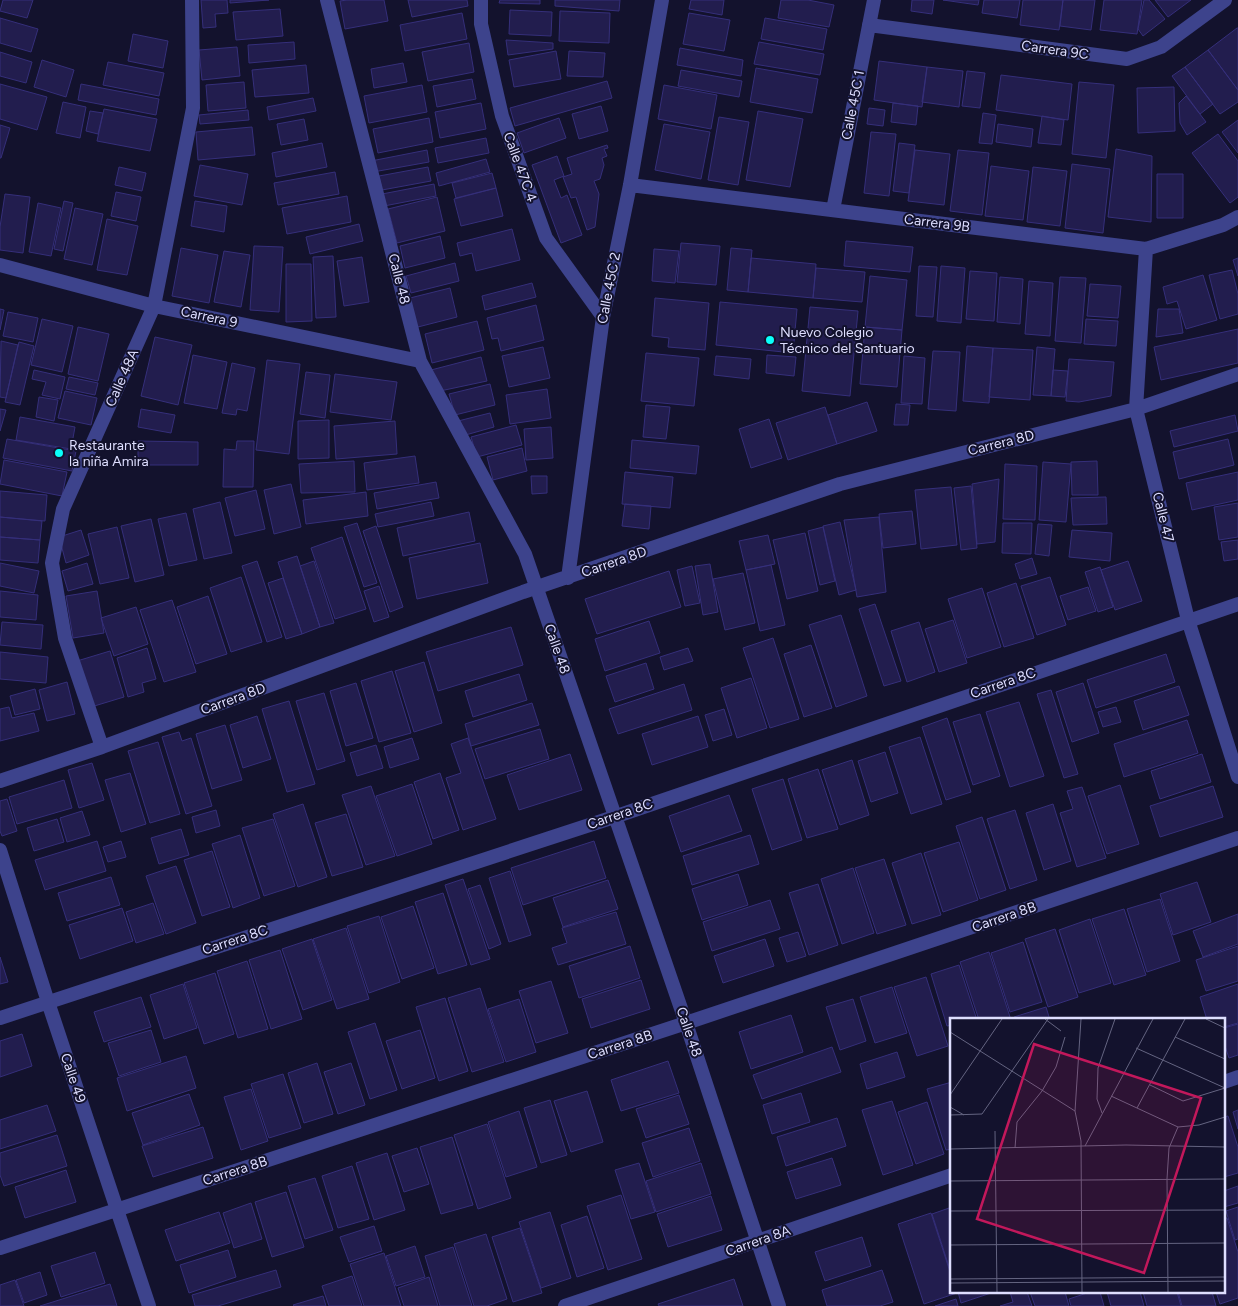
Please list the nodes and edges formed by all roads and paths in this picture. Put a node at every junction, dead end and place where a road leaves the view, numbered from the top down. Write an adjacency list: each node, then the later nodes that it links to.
1 (192, 0): 13 (street, Calle 48A)
2 (327, 0): 15 (street, Calle 48)
3 (481, 0): 14 (street, Calle 47C 4)
4 (662, 0): 8 (street, Calle 45C 2)
5 (874, 0): 7 (street, Calle 45C 1)
6 (1225, 0): 7 (street, Carrera 9C)
7 (869, 25): 9 (street, Calle 45C 1)
8 (630, 185): 9 (street, Carrera 9B); 14 (street, Calle 45C 2)
9 (834, 210): 11 (street, Carrera 9B)
10 (1238, 217): 11 (street, Carrera 9B)
11 (1146, 250): 17 (street, Calle 47)
12 (0, 265): 13 (street, Carrera 9)
13 (154, 306): 15 (street, Carrera 9); 22 (street, Calle 48A)
14 (603, 317): 18 (street, Calle 45C 2)
15 (420, 361): 19 (street, Calle 48)
16 (1238, 374): 17 (street, Carrera 8D)
17 (1136, 409): 18 (street, Carrera 8D); 21 (street, Calle 47)
18 (568, 578): 19 (street, Carrera 8D)
19 (536, 588): 22 (street, Carrera 8D); 25 (street, Calle 48)
20 (1238, 604): 21 (street, Carrera 8C)
21 (1188, 620): 23 (street, Calle 47); 25 (street, Carrera 8C)
22 (102, 747): 24 (street, Carrera 8D)
23 (1238, 777)
24 (0, 781)
25 (614, 817): 28 (street, Carrera 8C); 30 (street, Calle 48)
26 (1238, 838): 30 (street, Carrera 8B)
27 (0, 850): 28 (street, Calle 49)
28 (48, 1002): 29 (street, Carrera 8C); 34 (street, Calle 49)
29 (0, 1018)
30 (686, 1023): 34 (street, Carrera 8B); 35 (street, Calle 48)
31 (1238, 1077): 32 (street)
32 (1226, 1081)
33 (950, 1176): 35 (street, Carrera 8A)
34 (117, 1210): 36 (street, Carrera 8B); 37 (street, Calle 49)
35 (758, 1241): 38 (street, Carrera 8A); 39 (street, Calle 48)
36 (0, 1248)
37 (149, 1306)
38 (565, 1306)
39 (779, 1306)

